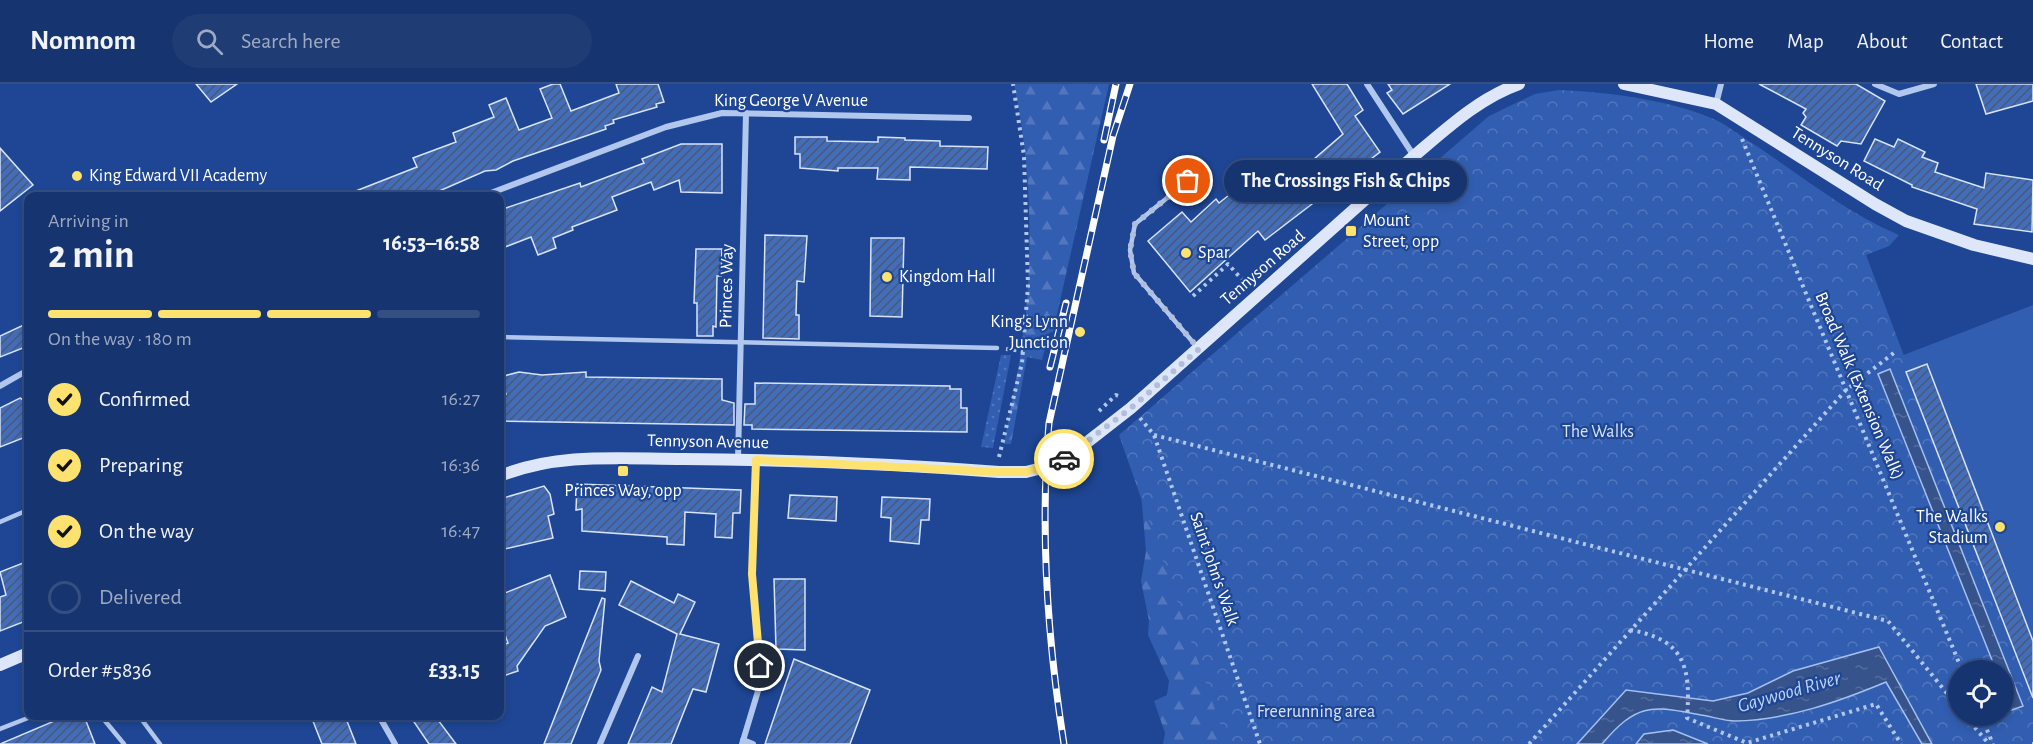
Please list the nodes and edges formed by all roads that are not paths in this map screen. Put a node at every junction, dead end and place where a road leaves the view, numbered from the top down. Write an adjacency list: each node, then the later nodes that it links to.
1 (1367, 84): 10 (street)
2 (1519, 84): 10 (main road, Tennyson Road)
3 (1624, 84): 7 (main road, Tennyson Road)
4 (1721, 84): 7 (street)
5 (1875, 84): 6 (street)
6 (1934, 84)
7 (1716, 104): 13 (main road, Tennyson Road)
8 (746, 113): 9 (street, King George V Avenue); 12 (street, King George V Avenue); 15 (street, Princes Way)
9 (969, 118)
10 (1414, 156): 17 (main road, Tennyson Road)
11 (1188, 181): 17 (lane)
12 (494, 192)
13 (2033, 259)
14 (504, 337): 15 (lane)
15 (741, 343): 16 (lane); 20 (street, Princes Way)
16 (997, 348)
17 (1199, 349): 23 (main road, Tennyson Road)
18 (24, 372): 19 (street)
19 (0, 386)
20 (738, 460): 21 (main road, Tennyson Avenue); 22 (main road, Tennyson Avenue)
21 (756, 460): 23 (main road, Tennyson Avenue); 34 (street)
22 (504, 472)
23 (1026, 472)
24 (24, 512): 25 (lane)
25 (0, 522)
26 (24, 655): 28 (main road)
27 (638, 656): 38 (street)
28 (0, 665)
29 (24, 720): 33 (lane)
30 (104, 720): 35 (lane)
31 (142, 720): 36 (lane)
32 (381, 720): 37 (street)
33 (0, 729)
34 (743, 742): 39 (street)
35 (124, 744)
36 (160, 744)
37 (395, 744)
38 (600, 744)
39 (753, 744)

